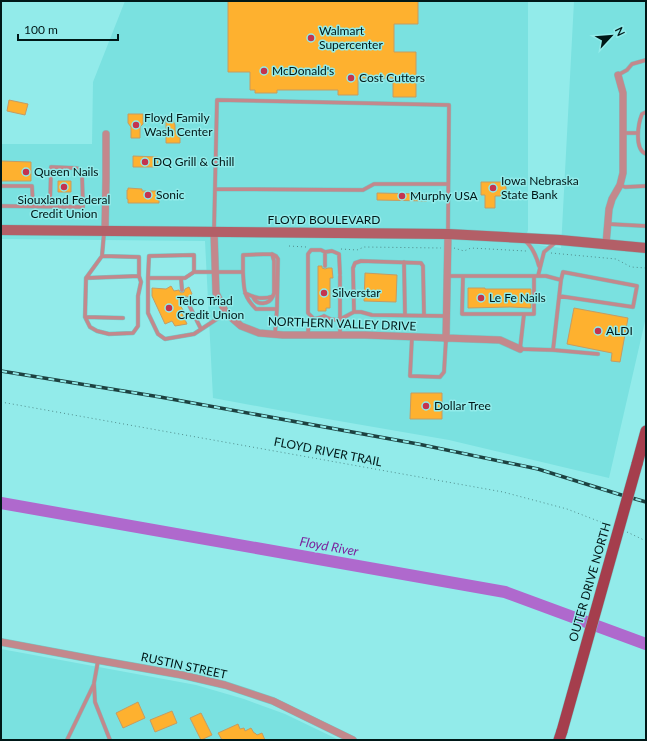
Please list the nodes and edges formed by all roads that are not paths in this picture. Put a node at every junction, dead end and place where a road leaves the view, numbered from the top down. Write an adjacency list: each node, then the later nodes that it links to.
1 (646, 60): 2 (lane)
2 (618, 76): 4 (street)
3 (646, 112): 5 (lane)
4 (623, 133): 5 (lane); 9 (street)
5 (638, 133): 7 (lane)
6 (106, 134): 19 (street)
7 (646, 154)
8 (448, 184): 12 (lane); 12 (lane); 21 (lane)
9 (620, 185): 11 (lane); 16 (street)
10 (1, 186): 14 (lane)
11 (646, 186)
12 (215, 189): 20 (lane)
13 (1, 206): 14 (lane)
14 (33, 206): 15 (lane)
15 (50, 206): 15 (lane)
16 (608, 224): 17 (lane); 24 (street)
17 (646, 226)
18 (1, 230): 19 (main road, FLOYD BOULEVARD)
19 (104, 232): 20 (main road, FLOYD BOULEVARD); 28 (lane)
20 (214, 232): 21 (main road, FLOYD BOULEVARD); 35 (street, NORTHERN VALLEY DRIVE)
21 (448, 234): 22 (main road, FLOYD BOULEVARD); 38 (street)
22 (521, 237): 23 (main road, FLOYD BOULEVARD); 33 (lane)
23 (560, 240): 24 (main road, FLOYD BOULEVARD); 33 (lane)
24 (606, 244): 25 (main road, FLOYD BOULEVARD)
25 (646, 248)
26 (325, 252): 32 (lane); 60 (lane); 61 (lane)
27 (272, 254): 36 (lane); 46 (lane); 49 (lane)
28 (102, 256): 30 (lane); 41 (lane)
29 (149, 256): 30 (lane); 34 (lane); 42 (lane)
30 (139, 257): 37 (lane)
31 (404, 262): 51 (lane); 54 (lane); 55 (lane)
32 (325, 266)
33 (540, 269): 40 (lane)
34 (194, 272): 35 (lane); 43 (lane)
35 (215, 272): 36 (lane); 52 (street, NORTHERN VALLEY DRIVE)
36 (243, 272): 46 (lane)
37 (139, 276): 41 (lane); 58 (lane)
38 (447, 276): 39 (lane); 57 (street)
39 (463, 276): 40 (lane); 53 (lane)
40 (536, 276): 44 (lane); 53 (lane)
41 (86, 278): 58 (lane)
42 (148, 278): 43 (lane); 62 (lane)
43 (181, 278): 45 (lane)
44 (561, 280): 47 (lane); 47 (lane)
45 (182, 290)
46 (244, 293): 49 (lane)
47 (559, 296): 69 (lane)
48 (186, 299): 62 (lane)
49 (277, 309): 63 (lane)
50 (324, 311): 56 (lane)
51 (354, 312): 54 (lane); 61 (lane)
52 (226, 313): 62 (lane); 63 (street, NORTHERN VALLEY DRIVE)
53 (524, 314): 68 (lane)
54 (405, 315): 55 (lane)
55 (424, 315): 57 (lane)
56 (324, 316): 60 (lane); 61 (lane)
57 (446, 316): 67 (street)
58 (85, 318): 59 (lane)
59 (123, 318)
60 (314, 319): 64 (lane)
61 (340, 320): 65 (lane)
62 (201, 329)
63 (275, 334): 64 (street, NORTHERN VALLEY DRIVE)
64 (308, 335): 65 (street, NORTHERN VALLEY DRIVE)
65 (340, 335): 66 (street, NORTHERN VALLEY DRIVE)
66 (412, 337): 67 (street, NORTHERN VALLEY DRIVE); 67 (lane)
67 (446, 338): 68 (street, NORTHERN VALLEY DRIVE)
68 (520, 349): 69 (lane)
69 (553, 350): 70 (lane)
70 (598, 354)
71 (646, 431): 75 (main road, OUTER DRIVE NORTH, bridge)
72 (1, 642): 73 (street, RUSTIN STREET)
73 (98, 661): 74 (lane); 78 (street, RUSTIN STREET)
74 (94, 683): 76 (lane); 77 (lane)
75 (560, 736)
76 (67, 740)
77 (110, 740)
78 (353, 740)

